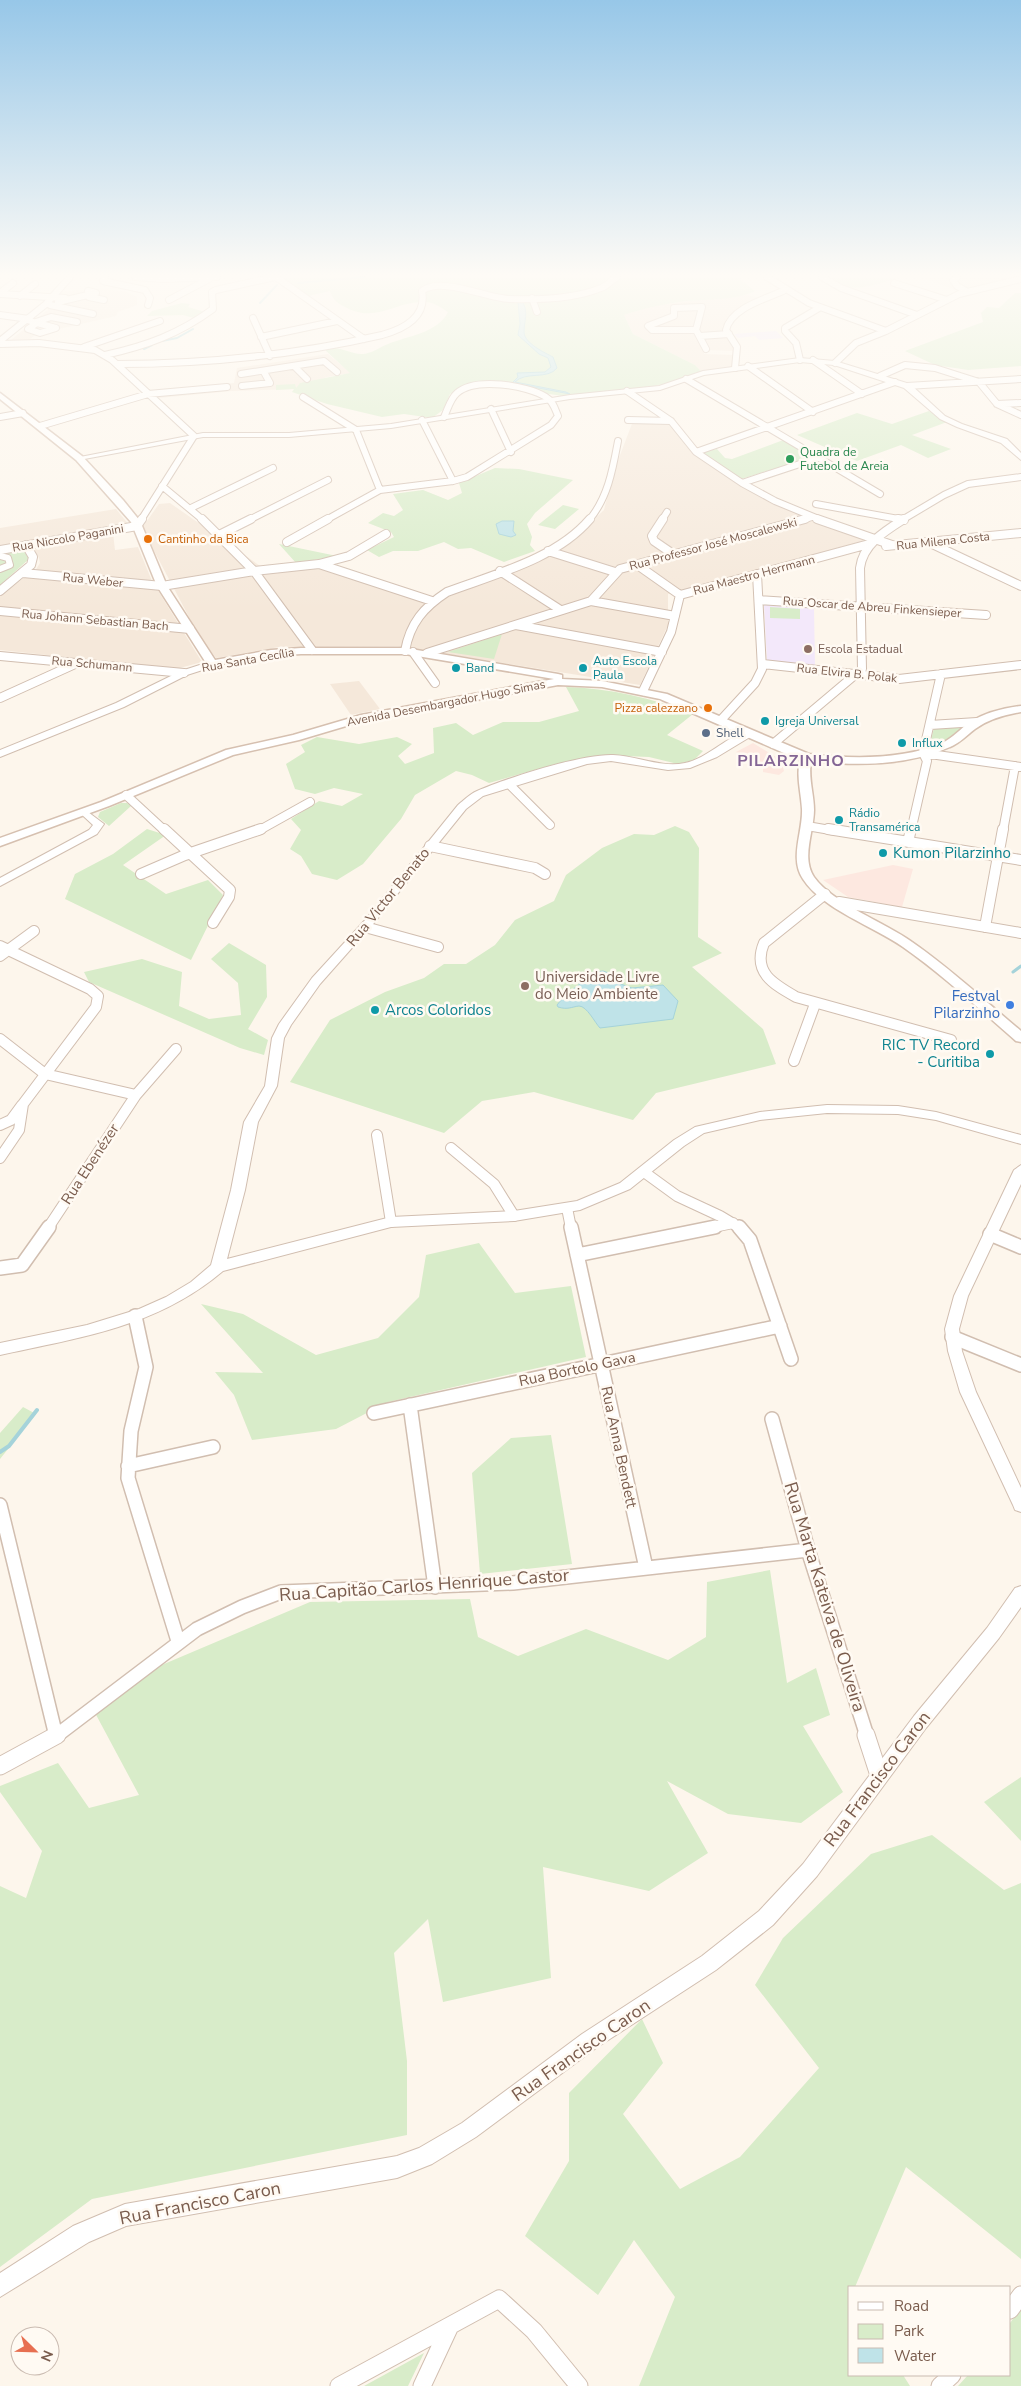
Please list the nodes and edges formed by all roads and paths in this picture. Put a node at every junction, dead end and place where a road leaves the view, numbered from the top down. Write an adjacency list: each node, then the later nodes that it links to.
1 (142, 388): 13 (street)
2 (213, 388): 13 (street)
3 (464, 388): 25 (street)
4 (511, 388): 17 (street)
5 (652, 388): 12 (street)
6 (704, 388): 30 (street)
7 (780, 388): 21 (street)
8 (854, 388): 14 (street)
9 (878, 388): 14 (street)
10 (912, 388): 38 (street)
11 (984, 388): 19 (street)
12 (627, 391): 17 (street); 28 (street)
13 (148, 394): 29 (street); 32 (street)
14 (862, 394): 21 (street)
15 (0, 395): 22 (main road)
16 (303, 397): 31 (street)
17 (550, 400): 20 (street); 34 (street)
18 (1021, 403): 19 (street)
19 (997, 404): 23 (street)
20 (491, 409): 25 (street); 34 (street)
21 (814, 412): 30 (street)
22 (23, 413): 24 (street); 29 (main road)
23 (1021, 415)
24 (0, 417)
25 (444, 417): 26 (street)
26 (422, 420): 31 (street); 42 (street)
27 (628, 420): 28 (street)
28 (671, 420): 35 (street)
29 (40, 426): 37 (main road)
30 (769, 427): 35 (street); 36 (street)
31 (356, 430): 32 (street); 45 (street)
32 (194, 436): 37 (street); 44 (street)
33 (618, 441): 62 (street)
34 (511, 452): 42 (street)
35 (696, 452): 43 (street)
36 (821, 457): 43 (street); 46 (street)
37 (79, 458): 52 (main road)
38 (1021, 458)
39 (273, 468): 48 (street)
40 (1021, 477): 51 (street)
41 (328, 480): 55 (street)
42 (453, 481): 45 (street)
43 (742, 483): 50 (street)
44 (162, 486): 48 (street); 52 (street)
45 (380, 490): 56 (street)
46 (880, 494)
47 (816, 504): 51 (street)
48 (191, 508): 55 (street)
49 (667, 512): 63 (street)
50 (812, 517): 59 (street); 63 (street, Rua Professor José Moscalewski)
51 (904, 520): 59 (street)
52 (137, 526): 58 (street, Rua Niccolo Paganini); 73 (main road)
53 (1021, 533): 57 (street, Rua Milena Costa)
54 (386, 534): 65 (street, Rua Weber)
55 (219, 536): 68 (street)
56 (287, 542)
57 (930, 542): 60 (street, Rua Milena Costa); 74 (street)
58 (26, 545): 61 (street, Rua Niccolo Paganini); 71 (street)
59 (868, 546): 60 (street); 60 (street, Rua Milena Costa); 72 (street, Rua Maestro Herrmann); 80 (street)
60 (892, 546)
61 (0, 550)
62 (548, 551): 69 (street); 70 (street)
63 (673, 554): 66 (street, Rua Professor José Moscalewski)
64 (0, 556): 67 (street)
65 (319, 564): 68 (street, Rua Weber); 78 (street)
66 (636, 564): 70 (street, Rua Professor José Moscalewski); 76 (street)
67 (0, 569)
68 (254, 571): 73 (street, Rua Weber); 87 (street)
69 (500, 571): 78 (street); 81 (street)
70 (614, 572): 79 (street, Rua Professor José Moscalewski)
71 (23, 573): 73 (street, Rua Weber); 75 (street)
72 (757, 574): 76 (street, Rua Maestro Herrmann); 77 (street)
73 (162, 586): 86 (main road)
74 (1021, 586)
75 (0, 591)
76 (680, 595): 84 (street, Rua Maestro Herrmann)
77 (759, 600): 80 (street, Rua Oscar de Abreu Finkensieper); 94 (street)
78 (432, 601): 88 (street)
79 (591, 601): 81 (street); 84 (street)
80 (862, 607): 83 (street, Rua Oscar de Abreu Finkensieper); 98 (street)
81 (560, 609): 85 (street)
82 (0, 611): 86 (street, Rua Johann Sebastian Bach)
83 (986, 615)
84 (675, 616): 89 (street, Rua Maestro Herrmann)
85 (516, 624): 89 (street); 90 (street)
86 (190, 629): 93 (main road)
87 (312, 650): 88 (main road, Rua Santa Cecília); 93 (main road, Rua Santa Cecília)
88 (409, 651): 90 (main road, Rua Santa Cecília); 101 (street)
89 (662, 652): 103 (street, Rua Maestro Herrmann)
90 (427, 653): 97 (main road, Rua Santa Cecília)
91 (0, 656): 92 (street, Rua Schumann)
92 (77, 664): 96 (street, Rua Schumann); 104 (street)
93 (212, 664): 96 (street, Rua Santa Cecília)
94 (763, 664): 98 (street, Rua Elvira B. Polak); 107 (street)
95 (1021, 665): 99 (street, Rua Elvira B. Polak)
96 (184, 673): 113 (street, Rua Santa Cecília)
97 (541, 674): 100 (main road, Rua Santa Cecília); 102 (main road, Rua Santa Cecília)
98 (858, 674): 99 (street, Rua Elvira B. Polak); 111 (street)
99 (941, 674): 109 (street)
100 (565, 682): 102 (main road, Avenida Desembargador Hugo Simas); 117 (main road, Avenida Desembargador Hugo Simas)
101 (435, 683)
102 (602, 684): 103 (main road, Avenida Desembargador Hugo Simas)
103 (643, 691): 106 (main road, Avenida Desembargador Hugo Simas)
104 (0, 698)
105 (1021, 709): 108 (main road)
106 (698, 711): 107 (main road, Avenida Desembargador Hugo Simas); 110 (main road, Avenida Desembargador Hugo Simas)
107 (721, 720): 111 (main road, Avenida Desembargador Hugo Simas)
108 (978, 722): 109 (street); 112 (main road)
109 (930, 725): 112 (street)
110 (746, 734): 111 (main road); 114 (main road, Avenida Desembargador Hugo Simas); 116 (street, Rua Victor Benato)
111 (773, 744): 114 (main road, Avenida Desembargador Hugo Simas)
112 (923, 753): 114 (main road); 115 (street); 123 (street)
113 (0, 754)
114 (806, 757): 121 (main road)
115 (1018, 767): 126 (street)
116 (509, 784): 120 (street); 124 (street, Rua Victor Benato)
117 (126, 795): 119 (main road, Avenida Desembargador Hugo Simas); 125 (street)
118 (310, 802): 125 (street)
119 (84, 812): 122 (main road, Avenida Desembargador Hugo Simas); 130 (street)
120 (550, 825)
121 (807, 826): 123 (street); 131 (main road)
122 (0, 842)
123 (908, 842): 126 (street)
124 (430, 846): 129 (street); 134 (street, Rua Victor Benato)
125 (191, 853): 128 (street); 133 (street)
126 (998, 856): 127 (street); 135 (street)
127 (1021, 860)
128 (141, 874)
129 (545, 874)
130 (0, 883)
131 (825, 894): 132 (main road); 140 (street)
132 (839, 902): 135 (street); 141 (main road)
133 (213, 923)
134 (365, 927): 138 (street); 163 (street, Rua Victor Benato)
135 (985, 927): 137 (street)
136 (34, 931): 139 (street)
137 (1021, 933)
138 (438, 947)
139 (2, 950): 146 (street)
140 (815, 1004): 143 (street); 145 (street)
141 (1021, 1038)
142 (0, 1039): 146 (street)
143 (952, 1040)
144 (176, 1049): 147 (street, Rua Ebenézer)
145 (794, 1061)
146 (45, 1074): 147 (street); 148 (street)
147 (136, 1095): 164 (street, Rua Ebenézer)
148 (23, 1104): 149 (street); 153 (street)
149 (0, 1125)
150 (377, 1135): 158 (street)
151 (1021, 1140): 155 (street)
152 (451, 1148): 157 (street)
153 (0, 1158)
154 (1021, 1170): 160 (street)
155 (644, 1172): 156 (street); 159 (street)
156 (567, 1208): 157 (street); 162 (street, Rua Anna Bendett)
157 (514, 1216): 158 (street)
158 (391, 1222): 163 (street)
159 (733, 1223): 162 (street); 166 (street)
160 (990, 1234): 161 (street); 167 (street)
161 (1021, 1247)
162 (577, 1254): 170 (street, Rua Anna Bendett)
163 (218, 1267): 165 (street)
164 (0, 1268)
165 (135, 1316): 168 (street); 176 (street)
166 (780, 1326): 169 (street); 170 (street, Rua Bortolo Gava)
167 (952, 1337): 171 (street); 178 (street)
168 (0, 1349)
169 (791, 1359)
170 (601, 1364): 172 (street, Rua Bortolo Gava); 180 (street, Rua Anna Bendett)
171 (1021, 1365)
172 (410, 1405): 173 (street, Rua Bortolo Gava); 181 (street)
173 (374, 1413)
174 (772, 1419): 179 (street, Rua Marta Kateiva de Oliveira)
175 (213, 1447): 176 (street)
176 (128, 1466): 183 (street)
177 (0, 1505): 184 (street)
178 (1021, 1505)
179 (808, 1550): 180 (street, Rua Capitão Carlos Henrique Castor); 186 (street, Rua Marta Kateiva de Oliveira)
180 (646, 1568): 181 (street, Rua Capitão Carlos Henrique Castor)
181 (435, 1587): 183 (street, Rua Capitão Carlos Henrique Castor)
182 (1021, 1593): 186 (street, Rua Francisco Caron)
183 (178, 1642): 184 (street, Rua Capitão Carlos Henrique Castor)
184 (56, 1736): 185 (street, Rua Capitão Carlos Henrique Castor)
185 (0, 1766)
186 (879, 1775): 187 (street, Rua Francisco Caron)
187 (0, 2286)
188 (1021, 2295): 189 (street)
189 (1011, 2309)
190 (450, 2326): 192 (street); 193 (street); 194 (street)
191 (951, 2376): 195 (street)
192 (340, 2386)
193 (422, 2386)
194 (579, 2386)
195 (940, 2386)

